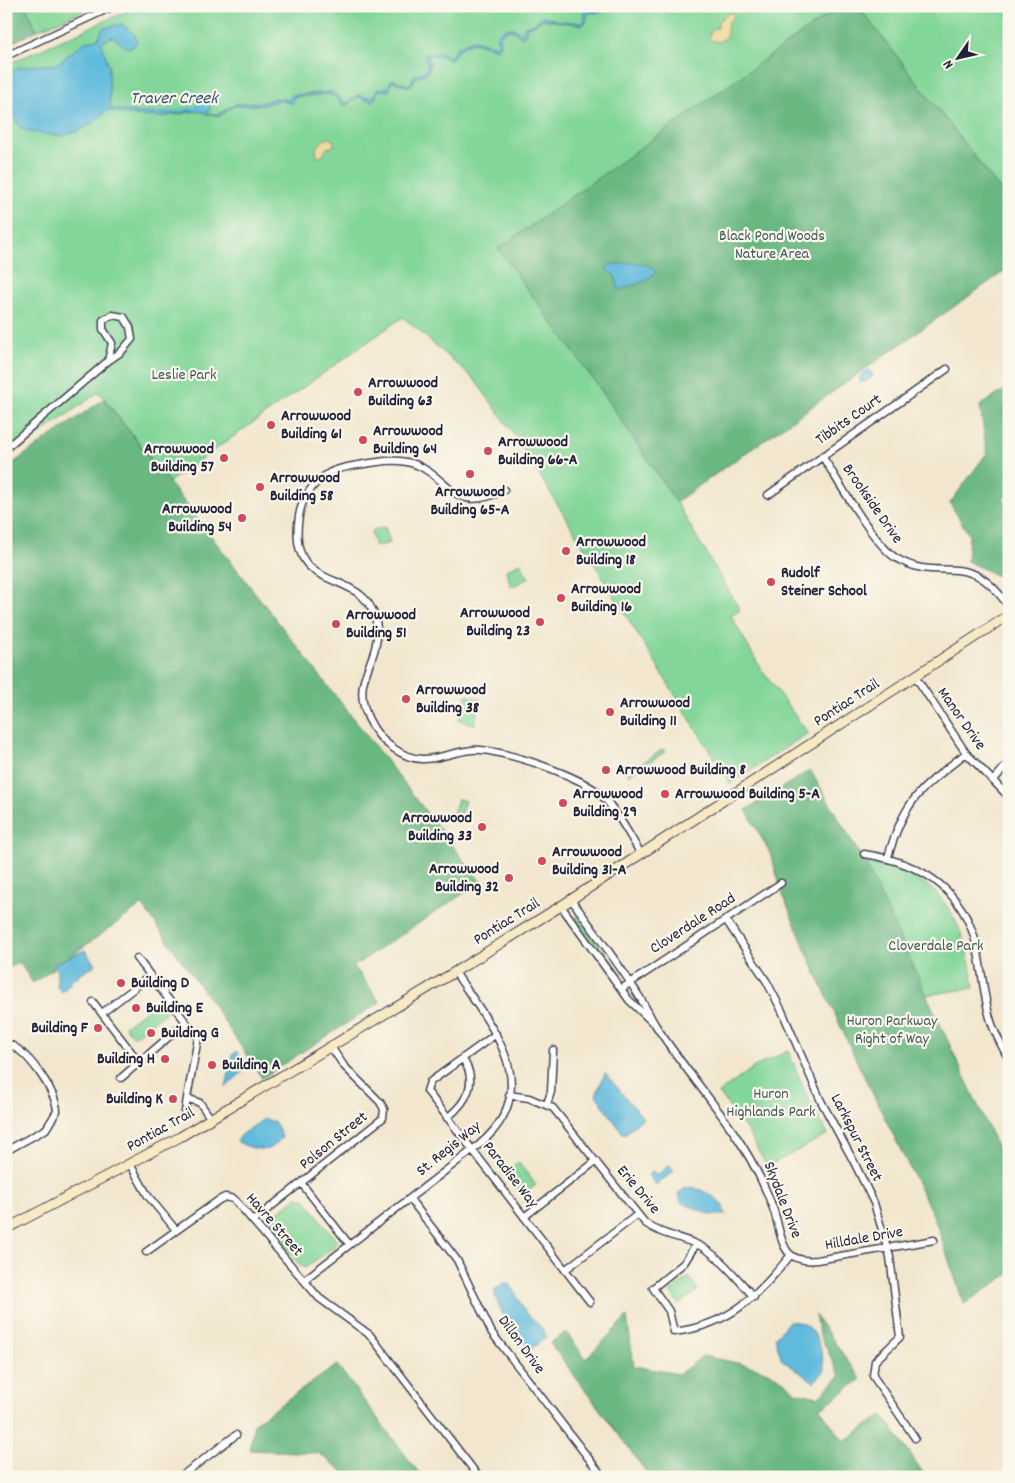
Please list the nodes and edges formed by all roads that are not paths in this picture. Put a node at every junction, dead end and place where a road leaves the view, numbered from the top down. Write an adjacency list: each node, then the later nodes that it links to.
1 (114, 6): 2 (street)
2 (6, 56)
3 (108, 361): 3 (street); 5 (street)
4 (947, 369): 6 (street, Tibbits Court)
5 (6, 448)
6 (822, 456): 8 (street, Tibbits Court); 9 (street, Brookside Drive)
7 (504, 490): 16 (street)
8 (768, 495)
9 (1009, 608)
10 (1009, 615): 11 (main road, Pontiac Trail)
11 (916, 676): 12 (street, Manor Drive); 16 (main road, Pontiac Trail)
12 (966, 753): 14 (street, Manor Drive); 18 (street)
13 (1009, 762): 14 (street)
14 (993, 781): 15 (street, Manor Drive)
15 (1009, 796)
16 (641, 854): 20 (main road, Pontiac Trail)
17 (864, 854): 18 (street)
18 (888, 857): 37 (street)
19 (781, 883): 22 (street, Cloverdale Road)
20 (571, 899): 21 (main road, Pontiac Trail); 26 (street, Skydale Drive)
21 (561, 906): 24 (main road, Pontiac Trail); 27 (street, Skydale Drive)
22 (726, 920): 26 (street, Cloverdale Road); 60 (street, Larkspur Street)
23 (137, 958): 25 (street)
24 (455, 972): 32 (street, St. Regis Way); 34 (main road, Pontiac Trail)
25 (150, 976): 29 (street); 30 (street)
26 (630, 982): 27 (street, Cloverdale Road); 31 (street, Skydale Drive)
27 (621, 989): 31 (street, Skydale Drive)
28 (93, 1002): 29 (street)
29 (102, 1013): 38 (street)
30 (185, 1023): 38 (street); 41 (street)
31 (656, 1026): 62 (street, Skydale Drive)
32 (496, 1034): 36 (street, Paradise Way); 40 (street, St. Regis Way)
33 (6, 1043): 47 (street)
34 (331, 1047): 45 (main road, Pontiac Trail); 50 (street, Polson Street)
35 (553, 1050): 42 (street)
36 (462, 1058): 44 (street); 44 (street, Paradise Way)
37 (1009, 1060)
38 (139, 1062): 39 (street)
39 (121, 1078)
40 (509, 1095): 42 (street, Erie Drive); 46 (street, St. Regis Way)
41 (187, 1098): 43 (street); 45 (street)
42 (547, 1104): 48 (street, Erie Drive)
43 (185, 1112)
44 (447, 1118): 46 (street, Paradise Way)
45 (211, 1119): 49 (main road, Pontiac Trail)
46 (472, 1149): 51 (street, St. Regis Way); 53 (street, Paradise Way)
47 (6, 1151)
48 (596, 1161): 52 (street, Erie Drive); 53 (street)
49 (130, 1164): 55 (main road, Pontiac Trail); 56 (street)
50 (302, 1184): 54 (street, Polson Street); 58 (street)
51 (410, 1198): 58 (street, St. Regis Way); 72 (street, Dillon Drive)
52 (637, 1214): 59 (street, Erie Drive); 64 (street)
53 (524, 1216): 64 (street, Paradise Way)
54 (254, 1221): 56 (street, Havre Street); 65 (street, Havre Street)
55 (6, 1229)
56 (176, 1230): 61 (street, Havre Street)
57 (934, 1240): 60 (street, Hilldale Drive)
58 (349, 1244): 65 (street, St. Regis Way)
59 (696, 1244): 66 (street, Erie Drive); 66 (street)
60 (888, 1249): 63 (street, Hilldale Drive); 69 (street, Larkspur Street)
61 (146, 1252)
62 (790, 1256): 63 (street, Skydale Drive); 66 (street)
63 (797, 1260)
64 (566, 1270): 67 (street, Paradise Way)
65 (304, 1280): 71 (street)
66 (754, 1297)
67 (590, 1302)
68 (236, 1435): 70 (street)
69 (914, 1438)
70 (180, 1477)
71 (479, 1477)
72 (603, 1477)

